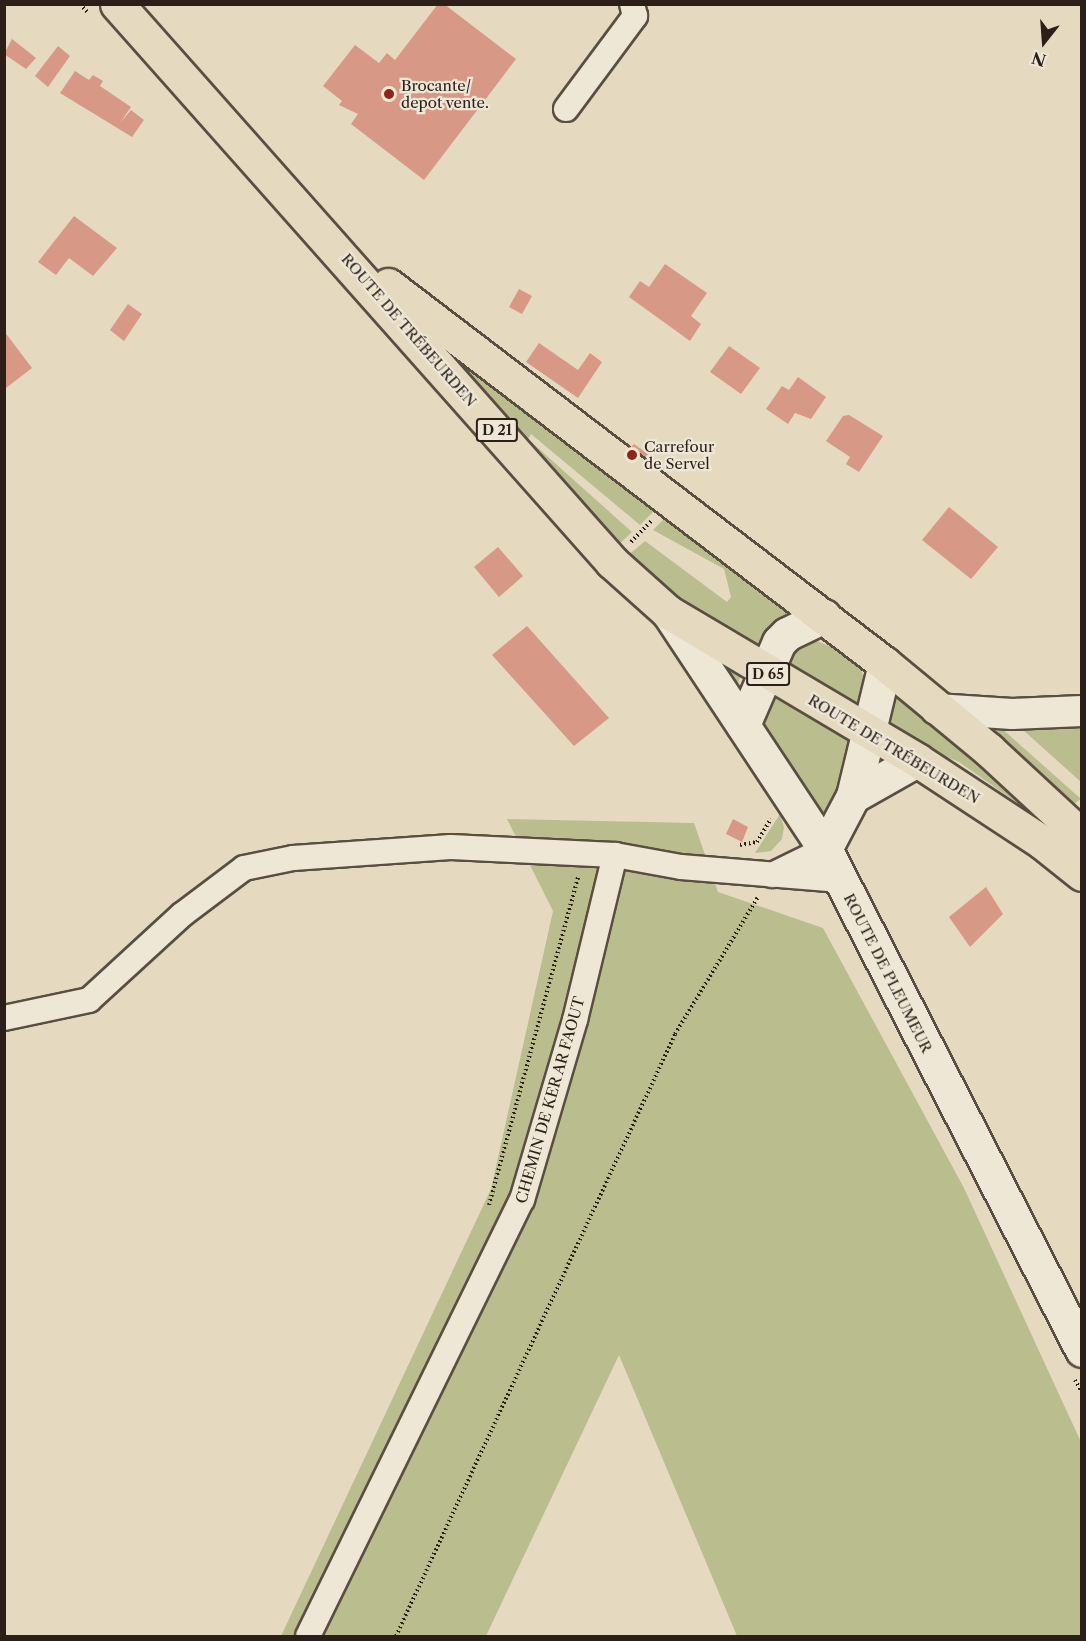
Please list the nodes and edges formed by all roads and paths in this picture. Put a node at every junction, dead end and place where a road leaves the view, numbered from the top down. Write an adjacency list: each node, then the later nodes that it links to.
1 (632, 4): 3 (street)
2 (131, 10): 4 (main road, ROUTE DE TRÉBEURDEN / D 21)
3 (566, 109)
4 (332, 242): 5 (main road, ROUTE DE TRÉBEURDEN); 6 (main road, ROUTE DE TRÉBEURDEN / D 21)
5 (672, 500): 6 (path); 8 (main road, ROUTE DE TRÉBEURDEN)
6 (612, 562): 7 (main road, ROUTE DE TRÉBEURDEN / D 21)
7 (669, 612): 10 (main road, ROUTE DE TRÉBEURDEN / D 65); 13 (main road, ROUTE DE PLEUMEUR / D 21)
8 (824, 615): 9 (main road, ROUTE DE TRÉBEURDEN); 10 (main road)
9 (885, 664): 11 (main road, ROUTE DE TRÉBEURDEN); 14 (main road)
10 (766, 673): 13 (main road); 14 (main road, ROUTE DE TRÉBEURDEN / D 65)
11 (936, 709): 12 (street); 18 (main road, ROUTE DE TRÉBEURDEN)
12 (1082, 711)
13 (743, 725): 21 (main road, ROUTE DE PLEUMEUR / D 21)
14 (869, 731): 15 (main road, ROUTE DE TRÉBEURDEN / D 65); 16 (main road)
15 (917, 760): 16 (main road); 19 (main road, ROUTE DE TRÉBEURDEN / D 65)
16 (853, 796): 21 (main road)
17 (776, 811): 20 (path)
18 (1077, 824): 19 (street)
19 (1042, 842): 23 (main road, ROUTE DE TRÉBEURDEN / D 65)
20 (736, 846)
21 (825, 849): 24 (street); 25 (main road, ROUTE DE PLEUMEUR / D 21)
22 (603, 855): 24 (street); 26 (street); 27 (path); 29 (street, CHEMIN DE KER AR FAOUT)
23 (1082, 874)
24 (770, 877): 25 (street); 30 (path)
25 (840, 880): 28 (main road, ROUTE DE PLEUMEUR / D 21)
26 (4, 1018)
27 (485, 1214)
28 (1082, 1350)
29 (308, 1636)
30 (396, 1636)

